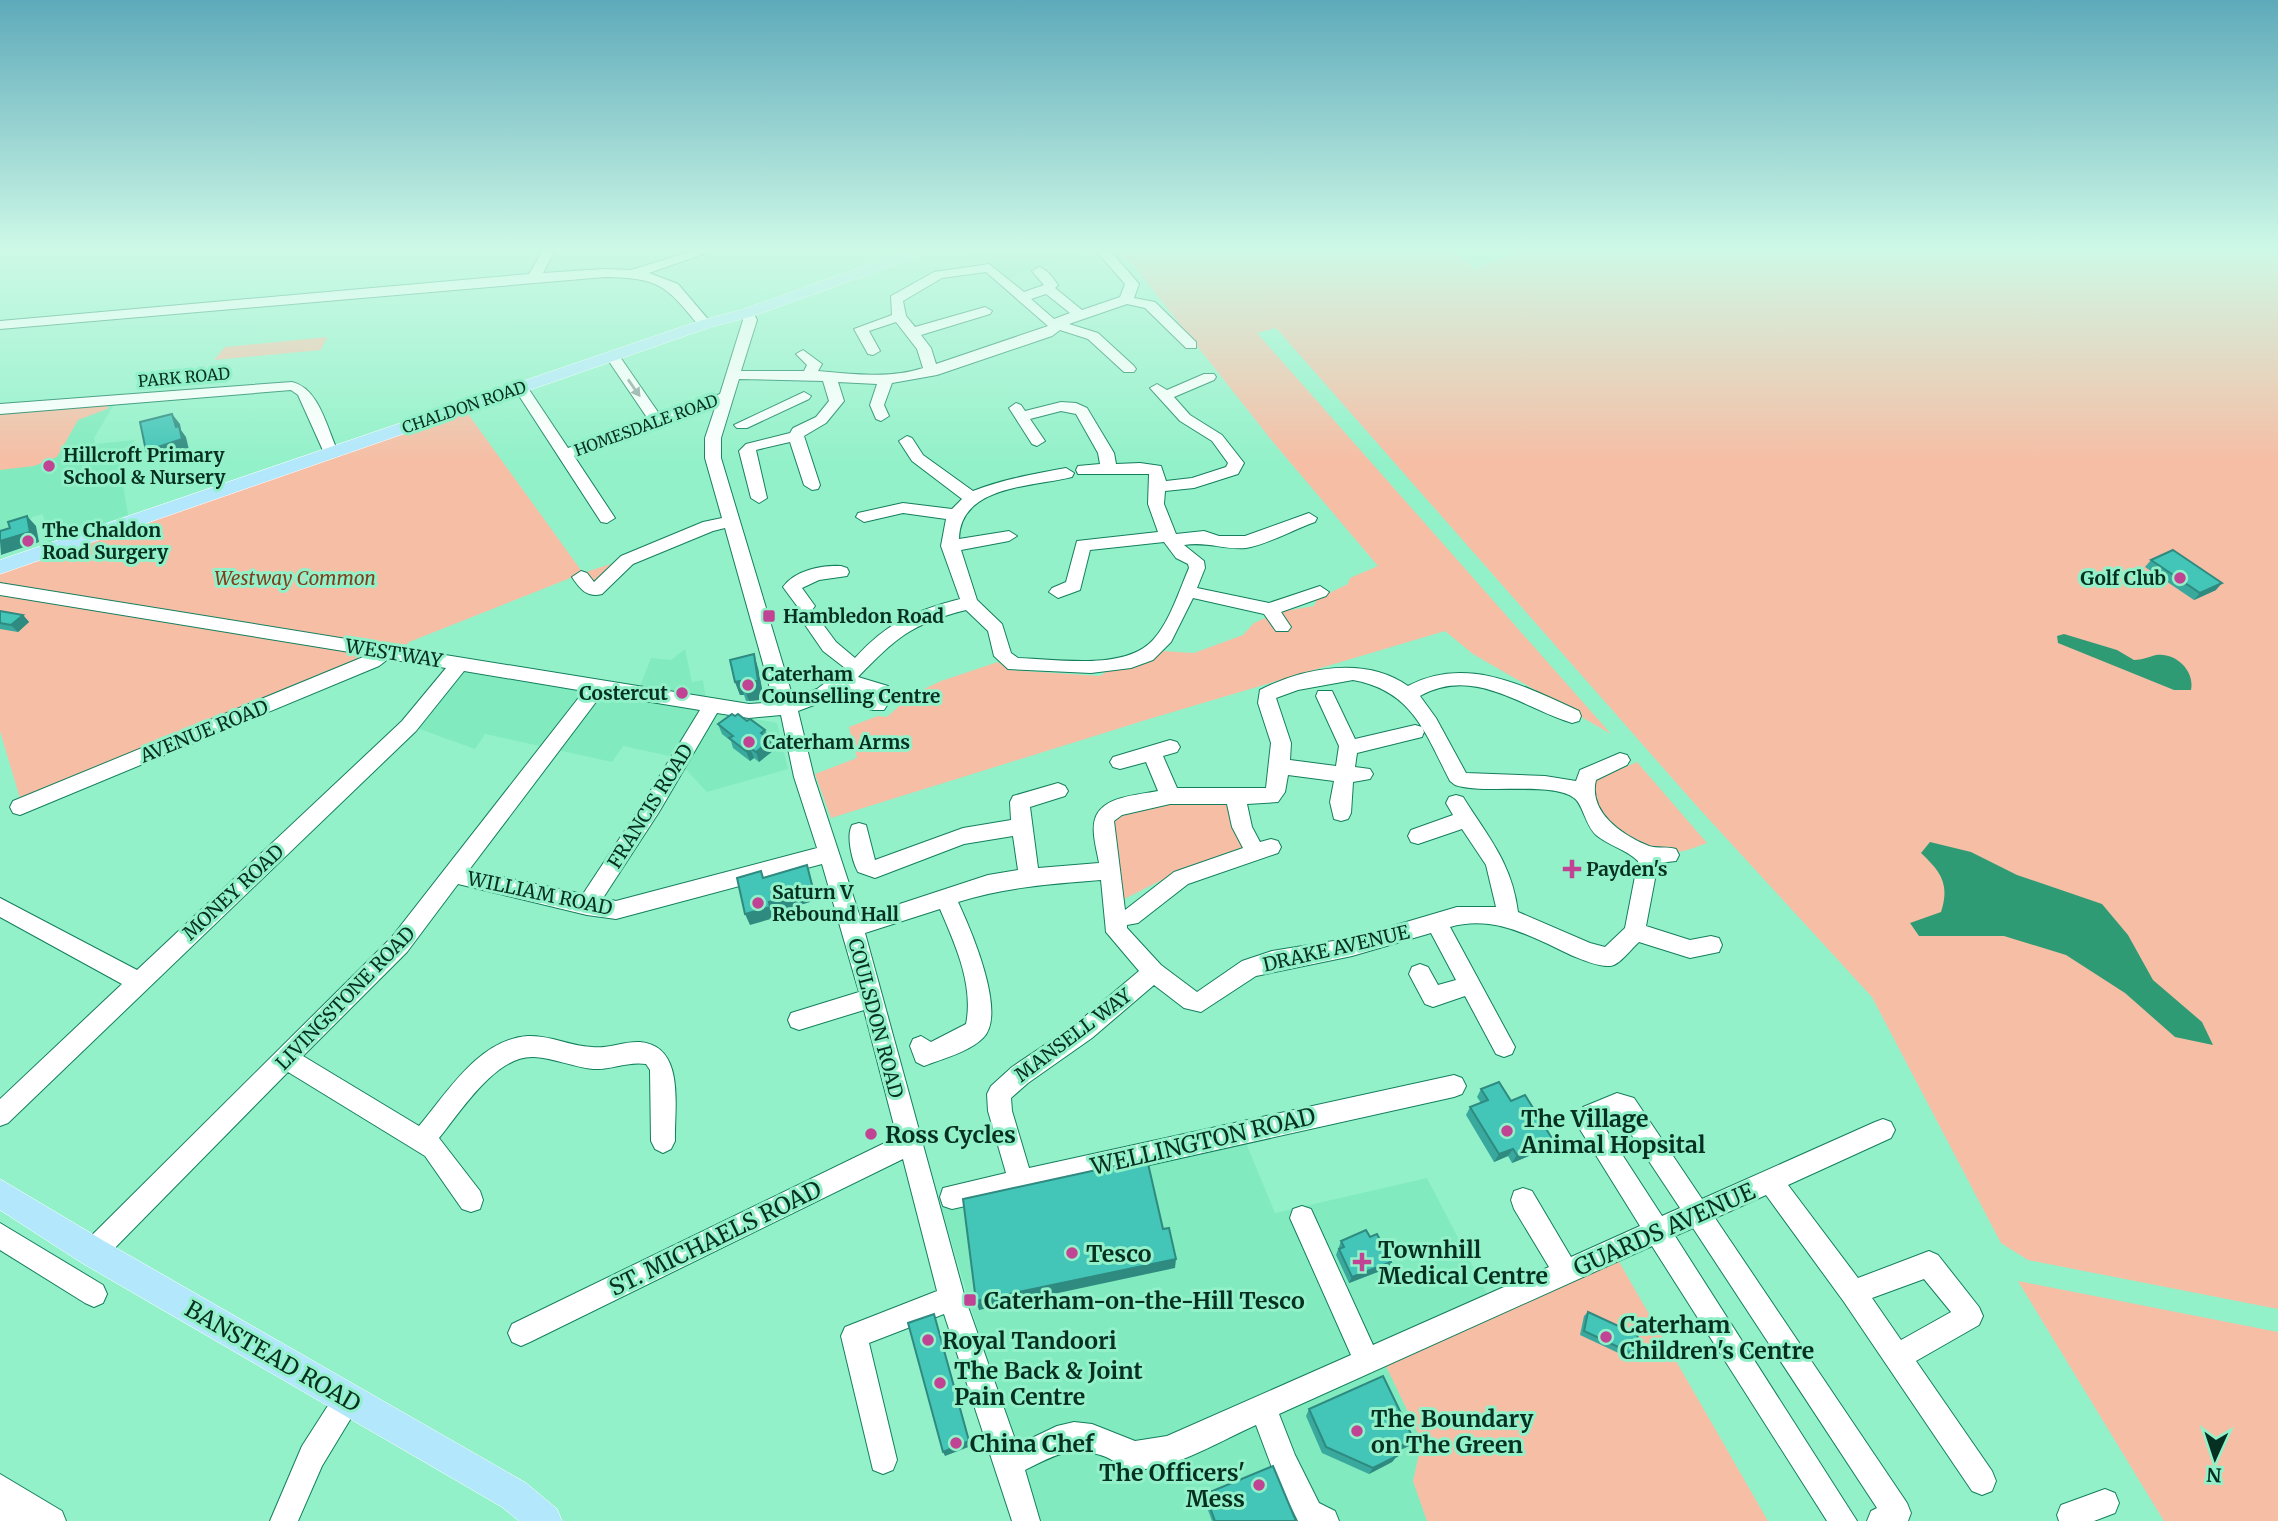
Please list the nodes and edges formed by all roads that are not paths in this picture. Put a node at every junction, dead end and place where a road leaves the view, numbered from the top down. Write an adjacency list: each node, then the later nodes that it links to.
1 (68, 319): 12 (street)
2 (701, 319): 11 (street)
3 (724, 319): 11 (main road, CHALDON ROAD)
4 (750, 319): 21 (street, COULSDON ROAD)
5 (891, 319): 16 (street)
6 (899, 319): 14 (street)
7 (958, 319): 14 (street)
8 (1046, 319): 13 (street)
9 (1071, 319): 13 (street)
10 (1164, 319): 15 (street)
11 (705, 324): 18 (main road, CHALDON ROAD)
12 (0, 325)
13 (1057, 325): 19 (street); 20 (street)
14 (914, 332): 20 (street)
15 (1191, 345)
16 (873, 351)
17 (803, 354): 22 (street)
18 (613, 357): 27 (main road, CHALDON ROAD); 33 (street, one-way to 33)
19 (1129, 369)
20 (932, 372): 25 (street)
21 (734, 375): 22 (street); 28 (street, COULSDON ROAD)
22 (808, 375): 23 (street)
23 (829, 377): 25 (street); 31 (street)
24 (1209, 377): 44 (street)
25 (886, 379): 32 (street)
26 (787, 383): 29 (street)
27 (521, 388): 38 (main road, CHALDON ROAD); 39 (street)
28 (727, 396): 33 (street, HOMESDALE ROAD); 51 (street, COULSDON ROAD)
29 (804, 396): 31 (street); 34 (street)
30 (0, 409): 38 (street, PARK ROAD)
31 (828, 412): 35 (street)
32 (881, 416)
33 (656, 420): 39 (street, HOMESDALE ROAD)
34 (742, 425)
35 (796, 436): 43 (street); 45 (street)
36 (907, 441): 46 (street)
37 (1037, 441): 40 (street)
38 (330, 452): 55 (main road, CHALDON ROAD)
39 (565, 454): 49 (street)
40 (1109, 468): 41 (street); 44 (street)
41 (1084, 470): 42 (street)
42 (1066, 473): 46 (street)
43 (812, 485)
44 (1157, 487): 53 (street)
45 (759, 498)
46 (972, 498): 47 (street)
47 (954, 515): 48 (street); 54 (street)
48 (864, 517)
49 (607, 518)
50 (1309, 518): 53 (street)
51 (730, 522): 57 (street); 73 (street, COULSDON ROAD)
52 (1012, 534): 54 (street)
53 (1170, 539): 59 (street); 60 (street)
54 (949, 546): 62 (street)
55 (0, 567)
56 (841, 572): 67 (street)
57 (581, 577)
58 (0, 589): 65 (street, WESTWAY)
59 (1058, 592)
60 (1187, 592): 62 (street); 63 (street)
61 (1320, 593): 63 (street)
62 (969, 603): 67 (street)
63 (1270, 609): 64 (street)
64 (1282, 627)
65 (385, 652): 66 (street, WESTWAY); 85 (street, AVENUE ROAD)
66 (460, 663): 68 (street, WESTWAY); 107 (street, MONEY ROAD)
67 (850, 673): 72 (street); 73 (street)
68 (597, 687): 71 (street, WESTWAY); 94 (street, LIVINGSTONE ROAD)
69 (1408, 694): 74 (street); 79 (street); 82 (street)
70 (1325, 696): 76 (street)
71 (712, 705): 73 (street, WESTWAY); 97 (street, FRANCIS ROAD)
72 (877, 705)
73 (788, 706): 90 (street, COULSDON ROAD)
74 (1572, 716)
75 (1415, 732): 76 (street)
76 (1349, 746): 80 (street)
77 (1620, 760): 82 (street)
78 (1120, 762): 83 (street)
79 (1280, 766): 80 (street); 84 (street)
80 (1354, 775): 86 (street)
81 (1058, 791): 87 (street)
82 (1583, 792): 91 (street)
83 (1170, 796): 84 (street); 93 (street, DRAKE AVENUE)
84 (1236, 797): 99 (street)
85 (20, 807)
86 (1341, 813)
87 (1022, 828): 88 (street); 95 (street)
88 (859, 831)
89 (1418, 836): 100 (street)
90 (828, 854): 97 (street, WILLIAM ROAD); 102 (street, COULSDON ROAD)
91 (1646, 855): 92 (street); 103 (street)
92 (1669, 855)
93 (1109, 871): 95 (street); 105 (street, DRAKE AVENUE)
94 (454, 875): 97 (street, WILLIAM ROAD); 113 (street, LIVINGSTONE ROAD)
95 (1029, 877): 96 (street)
96 (946, 898): 102 (street); 111 (street)
97 (587, 906)
98 (0, 907): 107 (street)
99 (1131, 917)
100 (1508, 917): 101 (street, DRAKE AVENUE); 103 (street, DRAKE AVENUE)
101 (1437, 923): 105 (street, DRAKE AVENUE); 108 (street)
102 (853, 928): 109 (street, COULSDON ROAD)
103 (1636, 932): 104 (street)
104 (1711, 945)
105 (1153, 972): 120 (street, MANSELL WAY)
106 (1420, 974): 108 (street)
107 (138, 982): 115 (street, MONEY ROAD)
108 (1470, 985): 112 (street)
109 (871, 998): 110 (street); 119 (street, COULSDON ROAD)
110 (799, 1020)
111 (921, 1046)
112 (1504, 1047)
113 (287, 1059): 117 (street); 130 (street, LIVINGSTONE ROAD)
114 (1454, 1086): 120 (street, WELLINGTON ROAD)
115 (0, 1115)
116 (1883, 1130): 121 (street, GUARDS AVENUE)
117 (422, 1140): 118 (street); 124 (street)
118 (663, 1141)
119 (909, 1144): 134 (street, COULSDON ROAD); 135 (street, ST. MICHAELS ROAD)
120 (1021, 1182): 123 (street, WELLINGTON ROAD)
121 (1771, 1182): 126 (street, GUARDS AVENUE); 132 (street)
122 (0, 1193): 130 (main road, BANSTEAD ROAD)
123 (952, 1197)
124 (471, 1200)
125 (1523, 1200): 131 (street)
126 (1699, 1214): 128 (street, GUARDS AVENUE); 128 (street); 151 (street)
127 (1302, 1219): 137 (street)
128 (1659, 1232): 131 (street, GUARDS AVENUE); 150 (street)
129 (0, 1236): 133 (street)
130 (93, 1252): 138 (main road, BANSTEAD ROAD)
131 (1566, 1272): 137 (street, GUARDS AVENUE)
132 (1853, 1293): 136 (street); 136 (street)
133 (94, 1294)
134 (952, 1298): 140 (street); 141 (street, COULSDON ROAD)
135 (521, 1333)
136 (1898, 1357): 142 (street)
137 (1366, 1359): 139 (street, GUARDS AVENUE)
138 (348, 1400): 146 (street); 147 (main road, BANSTEAD ROAD)
139 (1263, 1408): 141 (street, GUARDS AVENUE); 149 (street)
140 (883, 1460)
141 (1009, 1462): 148 (street, COULSDON ROAD)
142 (1982, 1481)
143 (2105, 1503): 152 (street)
144 (10, 1504): 145 (street)
145 (52, 1521)
146 (284, 1521)
147 (545, 1521)
148 (1026, 1521)
149 (1325, 1521)
150 (1843, 1521)
151 (1881, 1521)
152 (2075, 1521)

